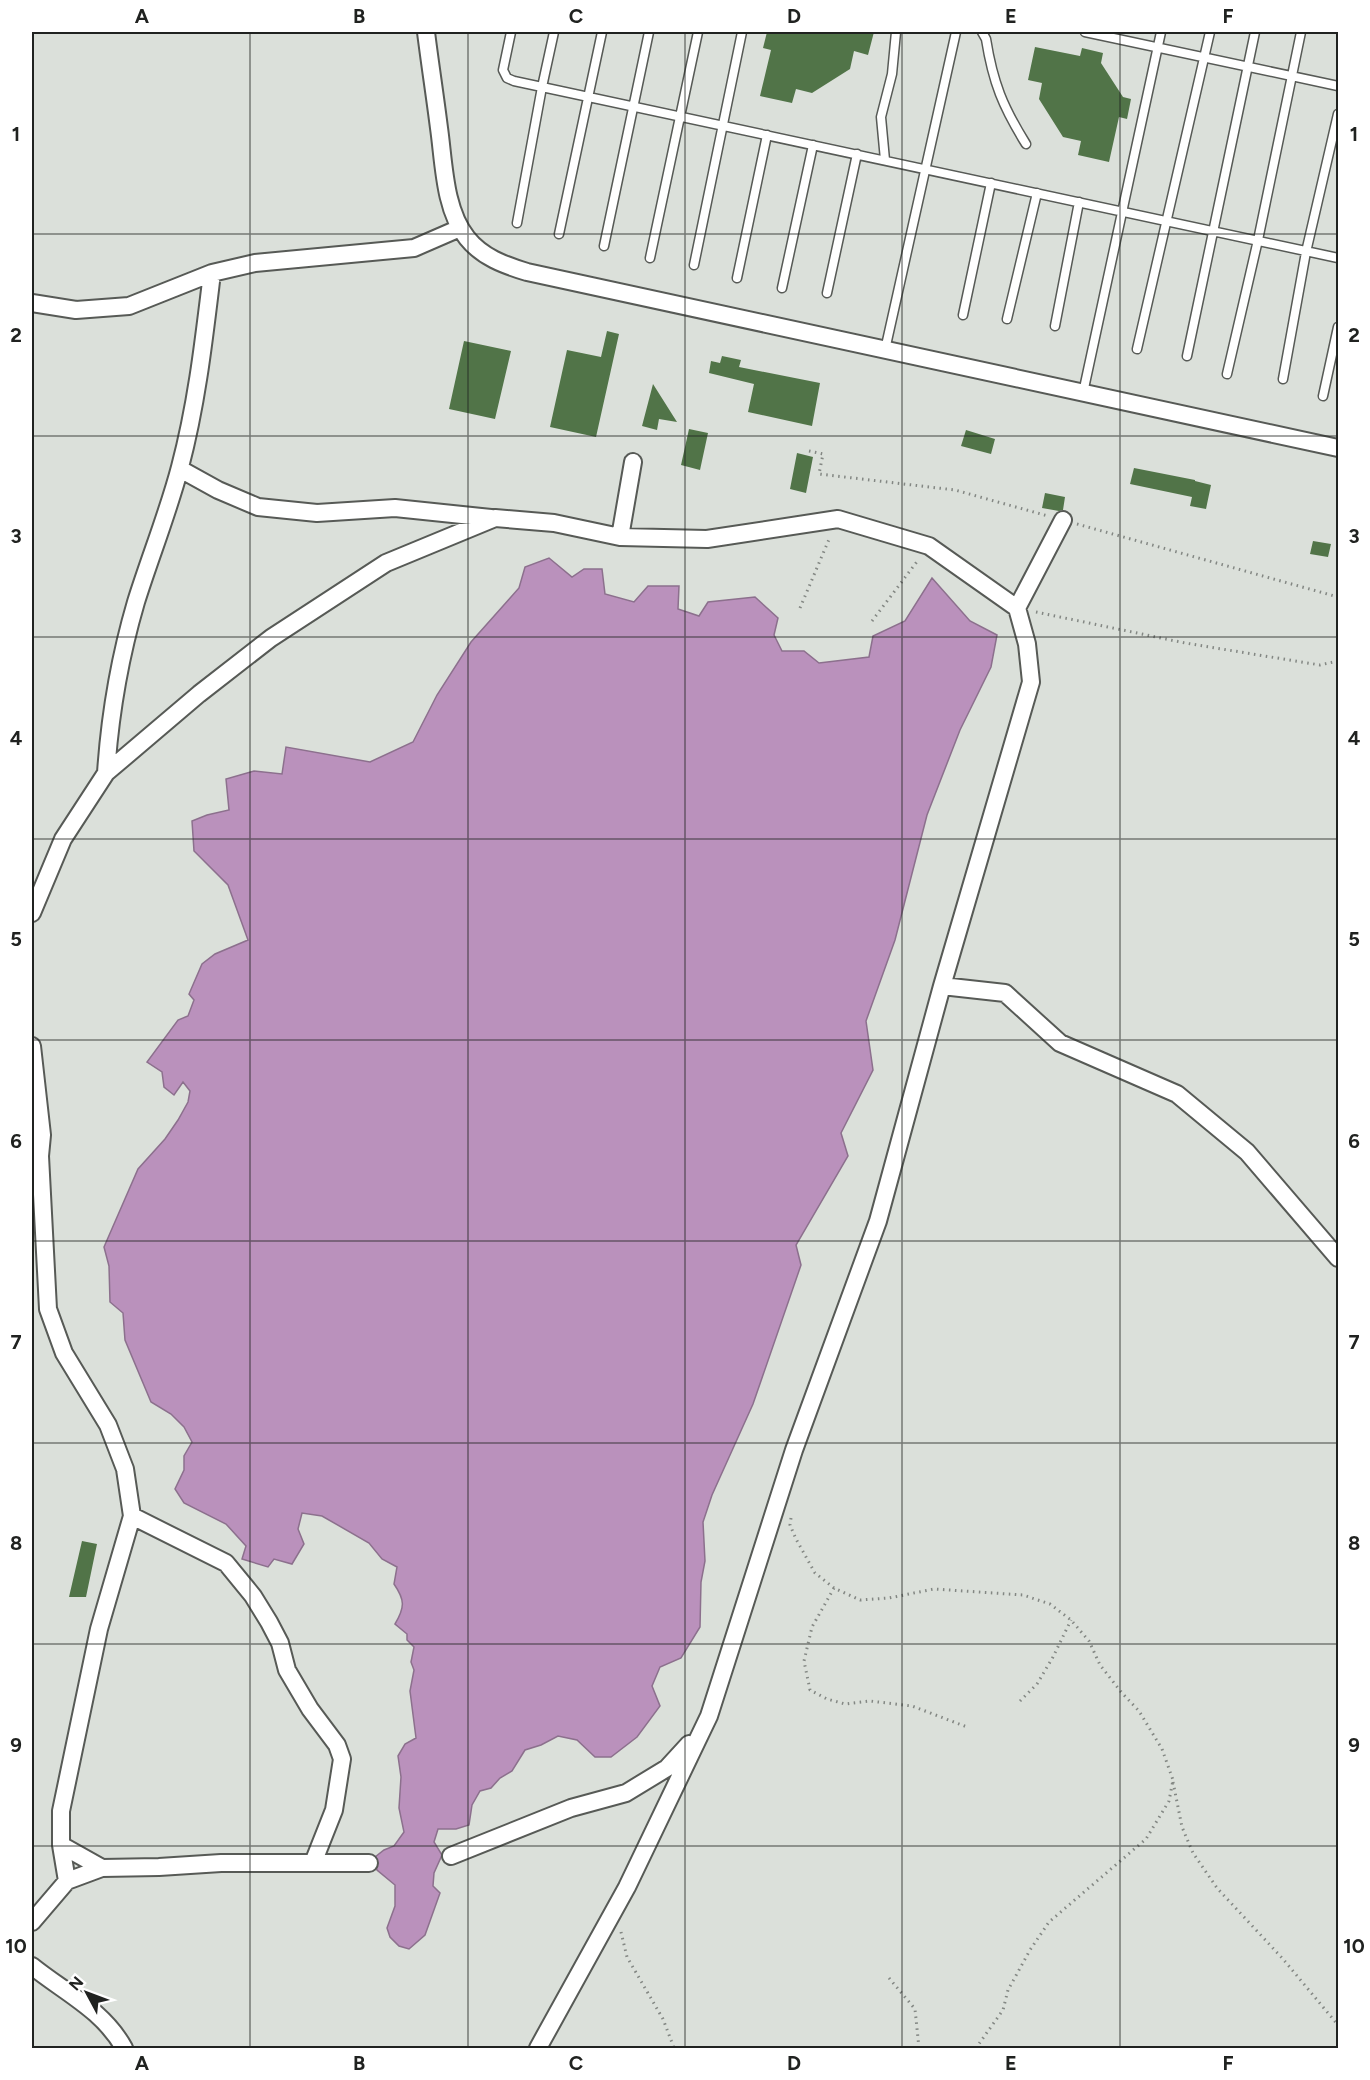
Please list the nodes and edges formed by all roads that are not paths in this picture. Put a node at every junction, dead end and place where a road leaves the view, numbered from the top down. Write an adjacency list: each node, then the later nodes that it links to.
1 (426, 32): 40 (street)
2 (511, 32): 22 (lane)
3 (555, 32): 22 (lane)
4 (602, 32): 23 (lane)
5 (649, 32): 24 (lane)
6 (698, 32): 26 (lane)
7 (742, 32): 27 (lane)
8 (896, 32): 32 (lane)
9 (956, 32): 33 (lane)
10 (982, 32): 29 (lane)
11 (1085, 32): 16 (lane)
12 (1161, 32): 17 (lane)
13 (1210, 32): 18 (lane)
14 (1255, 32): 19 (lane)
15 (1301, 32): 20 (lane)
16 (1116, 35): 17 (lane)
17 (1158, 48): 18 (lane); 37 (lane)
18 (1204, 58): 19 (lane); 38 (lane)
19 (1247, 67): 20 (lane); 41 (lane)
20 (1292, 76): 21 (lane); 43 (lane)
21 (1338, 86)
22 (542, 87): 23 (lane); 39 (lane)
23 (587, 97): 24 (lane); 42 (lane)
24 (634, 107): 26 (lane); 44 (lane)
25 (1338, 114): 45 (lane)
26 (680, 116): 27 (lane); 46 (lane)
27 (722, 126): 28 (lane); 48 (lane)
28 (767, 135): 30 (lane); 50 (lane)
29 (1026, 144)
30 (813, 145): 31 (lane); 51 (lane)
31 (857, 154): 32 (lane); 52 (lane)
32 (885, 160): 33 (lane)
33 (926, 169): 34 (lane); 59 (lane)
34 (991, 183): 35 (lane); 54 (lane)
35 (1037, 193): 36 (lane); 55 (lane)
36 (1079, 202): 37 (lane); 56 (lane)
37 (1122, 211): 38 (lane); 63 (lane)
38 (1167, 221): 41 (lane); 58 (lane)
39 (517, 223)
40 (460, 228): 49 (street); 59 (street)
41 (1212, 231): 43 (lane); 60 (lane)
42 (559, 234)
43 (1258, 240): 45 (lane); 61 (lane)
44 (604, 246)
45 (1306, 252): 47 (lane); 62 (lane)
46 (650, 258)
47 (1338, 258)
48 (693, 265)
49 (212, 273): 53 (street); 67 (street)
50 (737, 278)
51 (782, 288)
52 (827, 293)
53 (32, 303)
54 (963, 315)
55 (1007, 319)
56 (1055, 326)
57 (1338, 327): 64 (lane)
58 (1137, 349)
59 (885, 351): 63 (street)
60 (1187, 356)
61 (1227, 374)
62 (1283, 379)
63 (1083, 393): 65 (street)
64 (1323, 396)
65 (1338, 448)
66 (633, 462): 70 (street)
67 (180, 469): 68 (street); 72 (street)
68 (495, 518): 70 (street); 72 (street)
69 (1063, 520): 71 (street)
70 (620, 537): 71 (street)
71 (1017, 608): 74 (street)
72 (106, 773): 73 (street)
73 (32, 913)
74 (942, 986): 76 (street); 78 (street)
75 (32, 1046): 77 (street)
76 (1338, 1257)
77 (132, 1516): 79 (street); 81 (street)
78 (701, 1730): 80 (street); 88 (street)
79 (61, 1845): 83 (street); 84 (street)
80 (451, 1856)
81 (313, 1863): 82 (street); 83 (street)
82 (369, 1863)
83 (102, 1868): 84 (street)
84 (67, 1881): 85 (street)
85 (32, 1924)
86 (32, 1966): 87 (street)
87 (124, 2049)
88 (538, 2049)

